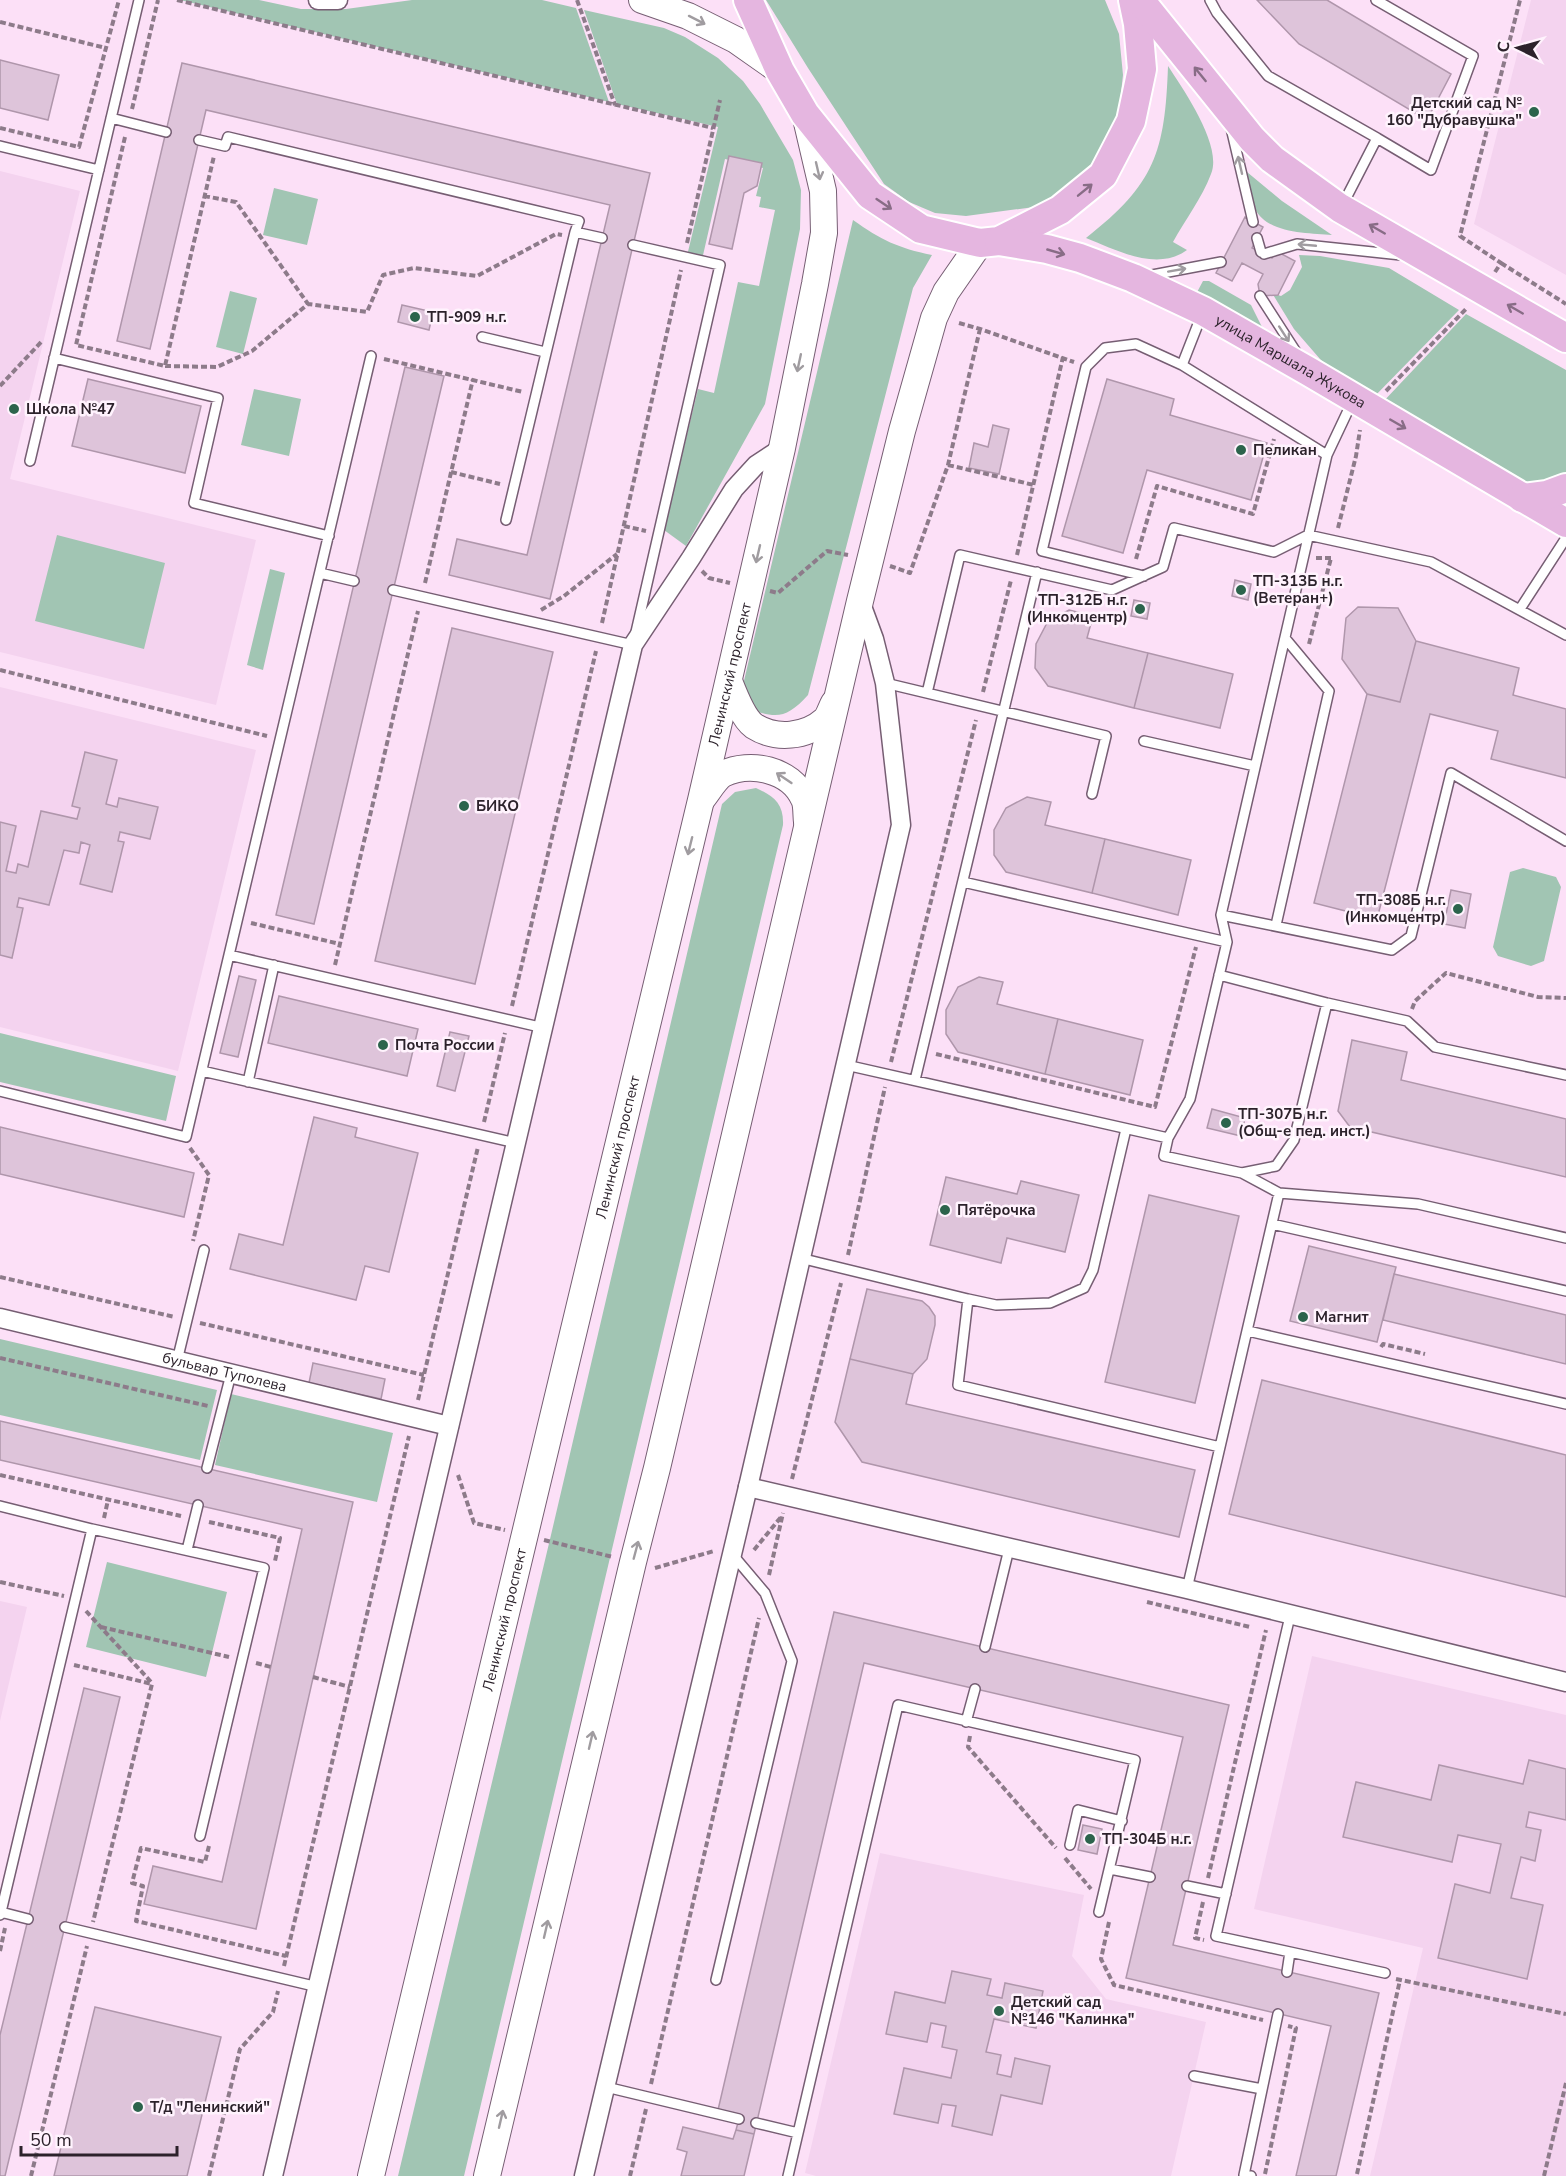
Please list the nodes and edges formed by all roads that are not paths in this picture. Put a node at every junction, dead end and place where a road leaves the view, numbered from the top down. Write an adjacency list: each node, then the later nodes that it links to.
1 (139, 0): 13 (lane)
2 (318, 0): 3 (street)
3 (338, 0)
4 (642, 0): 10 (main road, one-way to 10)
5 (748, 0): 10 (main road, улица Маршала Жукова)
6 (1133, 0): 24 (main road, one-way to 6)
7 (1140, 0): 11 (main road, one-way to 7)
8 (1210, 0): 15 (lane)
9 (1376, 0): 15 (lane)
10 (780, 71): 12 (main road, улица Маршала Жукова)
11 (1226, 106): 19 (main road); 20 (lane, one-way to 11)
12 (805, 114): 24 (main road, улица Маршала Жукова, one-way to 24); 39 (main road, Ленинский проспект, one-way to 39)
13 (111, 118): 14 (lane); 18 (lane)
14 (166, 132)
15 (1377, 138): 19 (lane)
16 (199, 140): 21 (lane)
17 (0, 146): 18 (lane)
18 (99, 170): 35 (lane)
19 (1340, 208): 26 (main road, one-way to 19)
20 (1254, 222)
21 (575, 235): 22 (lane); 33 (lane)
22 (602, 238)
23 (1257, 238): 26 (lane, one-way to 23)
24 (989, 242): 28 (main road, улица Маршала Жукова, one-way to 28); 54 (main road)
25 (633, 245): 58 (lane)
26 (1428, 258): 32 (main road, one-way to 26)
27 (1221, 262): 28 (lane, one-way to 27)
28 (1133, 278): 30 (main road, улица Маршала Жукова)
29 (1260, 296): 37 (lane, one-way to 37)
30 (1203, 311): 36 (lane); 37 (main road, улица Маршала Жукова)
31 (482, 337): 33 (lane)
32 (1566, 338)
33 (546, 352): 44 (lane)
34 (376, 357): 47 (lane)
35 (54, 358): 41 (lane); 47 (lane)
36 (1182, 365): 40 (lane); 51 (lane)
37 (1308, 371): 38 (main road, улица Маршала Жукова)
38 (1363, 404): 40 (lane); 43 (main road, улица Маршала Жукова, one-way to 43)
39 (782, 448): 58 (street); 59 (main road, Ленинский проспект, one-way to 59)
40 (1327, 455): 46 (lane)
41 (30, 461)
42 (1566, 488): 43 (main road)
43 (1522, 498): 45 (main road, улица Маршала Жукова)
44 (506, 520)
45 (1566, 523)
46 (1308, 535): 51 (lane); 55 (lane); 57 (lane)
47 (328, 536): 50 (lane)
48 (1566, 538): 55 (lane)
49 (1037, 572): 51 (lane); 61 (lane); 63 (lane)
50 (320, 573): 52 (lane); 74 (lane)
51 (1143, 576)
52 (354, 581)
53 (393, 590): 58 (lane)
54 (860, 601): 60 (street); 62 (main road)
55 (1520, 609): 56 (lane)
56 (1566, 635)
57 (1285, 638): 65 (lane); 72 (lane)
58 (633, 645): 78 (street)
59 (729, 681): 62 (main road); 67 (main road, Ленинский проспект)
60 (885, 683): 61 (lane); 79 (street)
61 (927, 693): 63 (lane)
62 (838, 696): 68 (main road)
63 (1004, 712): 66 (lane); 70 (lane)
64 (1144, 741): 65 (lane)
65 (1255, 766): 71 (lane)
66 (1092, 794)
67 (701, 800): 68 (main road, one-way to 67); 141 (main road, Ленинский проспект, one-way to 141)
68 (808, 828): 142 (main road, one-way to 68)
69 (1566, 841): 72 (lane)
70 (963, 882): 73 (lane); 82 (lane)
71 (1221, 915): 72 (lane); 73 (lane)
72 (1276, 925)
73 (1227, 942): 76 (lane)
74 (229, 955): 75 (lane); 80 (lane)
75 (274, 965): 78 (lane); 83 (lane)
76 (1219, 975): 77 (lane); 86 (lane)
77 (1327, 1003): 81 (lane); 88 (lane)
78 (544, 1028): 87 (street)
79 (846, 1065): 82 (lane); 93 (street)
80 (202, 1071): 83 (lane); 84 (lane)
81 (1566, 1075)
82 (915, 1080): 85 (lane)
83 (248, 1082): 87 (lane)
84 (1, 1094)
85 (1126, 1129): 86 (lane); 95 (lane)
86 (1168, 1138): 88 (lane)
87 (516, 1143): 101 (street)
88 (1242, 1173): 89 (lane)
89 (1279, 1193): 90 (lane); 91 (lane)
90 (1272, 1224): 94 (lane); 97 (lane)
91 (1566, 1238)
92 (204, 1250): 98 (lane)
93 (800, 1258): 95 (lane); 104 (street)
94 (1566, 1291)
95 (968, 1299): 102 (lane)
96 (0, 1318): 98 (street, бульвар Туполева)
97 (1248, 1331): 100 (lane); 102 (lane)
98 (177, 1361): 99 (street, бульвар Туполева)
99 (231, 1374): 101 (street, бульвар Туполева); 103 (lane)
100 (1566, 1404)
101 (448, 1432): 132 (street)
102 (1220, 1447): 111 (lane)
103 (207, 1468)
104 (748, 1487): 108 (street); 110 (street)
105 (198, 1505): 109 (lane)
106 (0, 1506): 107 (lane)
107 (92, 1529): 109 (lane); 125 (lane)
108 (1009, 1549): 111 (street); 113 (lane)
109 (187, 1550): 118 (lane)
110 (733, 1550): 131 (lane); 135 (street)
111 (1187, 1589): 112 (street)
112 (1290, 1616): 114 (street); 123 (lane)
113 (985, 1647)
114 (1566, 1682)
115 (975, 1689): 116 (lane)
116 (970, 1722): 117 (lane); 139 (lane)
117 (1122, 1821): 119 (lane); 120 (lane)
118 (200, 1836)
119 (1070, 1845)
120 (1110, 1869): 121 (lane); 124 (lane)
121 (1150, 1878)
122 (1187, 1886): 123 (lane)
123 (1226, 1894): 128 (lane)
124 (1099, 1912)
125 (0, 1914): 126 (lane)
126 (28, 1919)
127 (65, 1927): 132 (lane)
128 (1290, 1952): 129 (lane); 130 (lane)
129 (1287, 1972)
130 (1385, 1972)
131 (716, 1980)
132 (318, 1987): 140 (street)
133 (1277, 2018): 136 (lane)
134 (1194, 2076): 136 (lane)
135 (606, 2086): 137 (lane); 143 (street)
136 (1262, 2089): 145 (lane)
137 (739, 2119)
138 (756, 2123): 139 (lane)
139 (798, 2133): 144 (lane)
140 (273, 2176)
141 (371, 2176)
142 (487, 2176)
143 (585, 2176)
144 (788, 2176)
145 (1251, 2176)

